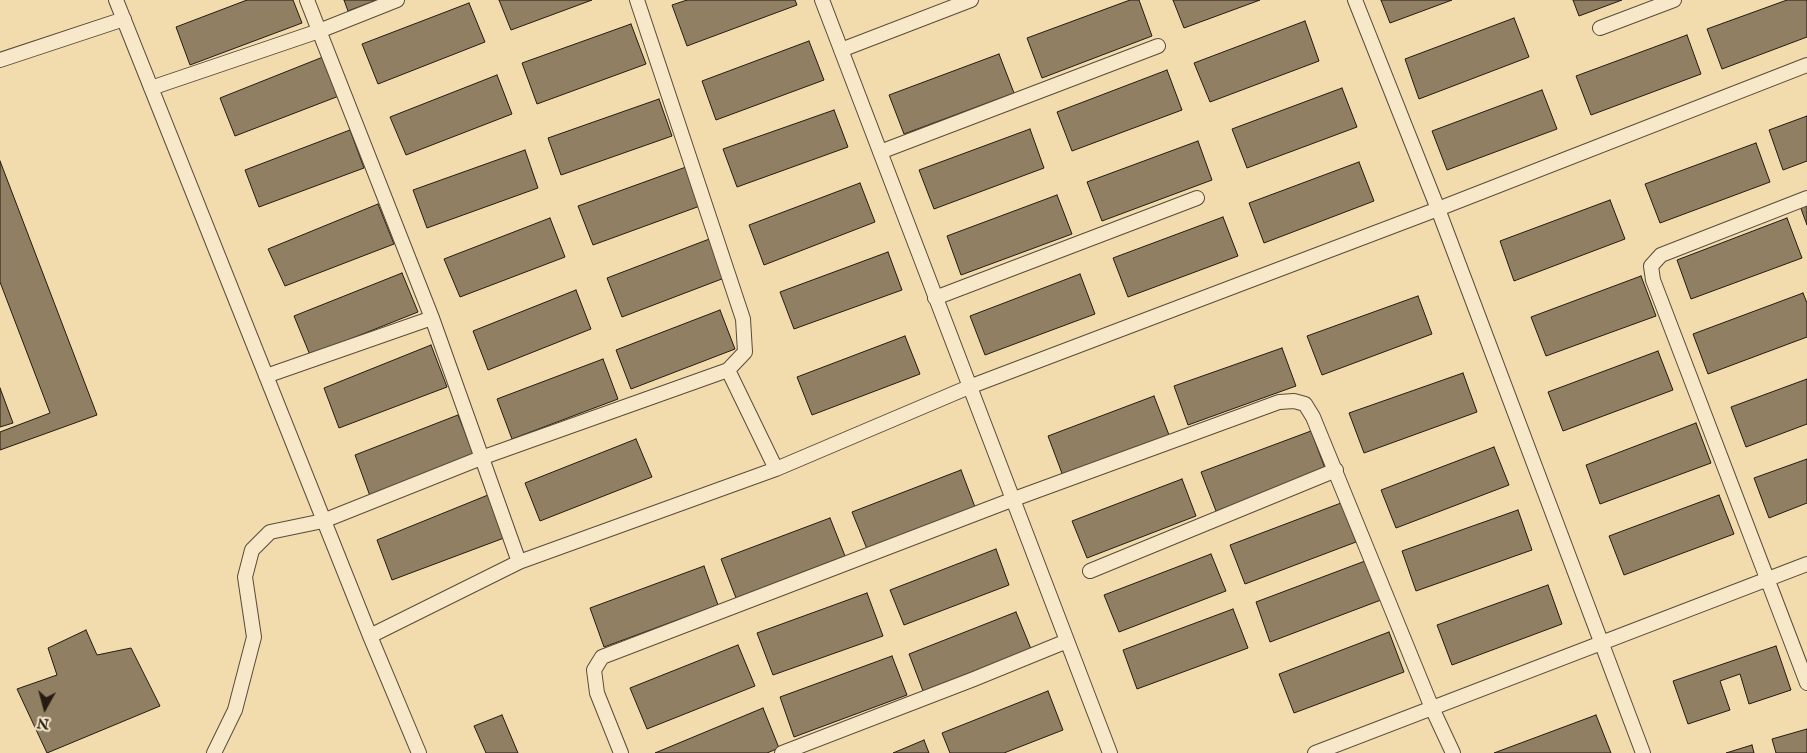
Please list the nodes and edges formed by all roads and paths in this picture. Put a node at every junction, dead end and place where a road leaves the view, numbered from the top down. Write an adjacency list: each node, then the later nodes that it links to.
1 (116, 0): 9 (lane)
2 (307, 0): 11 (lane)
3 (397, 0): 11 (lane)
4 (637, 0): 23 (lane)
5 (822, 0): 13 (lane)
6 (971, 0): 13 (lane)
7 (1355, 0): 20 (lane)
8 (1674, 0): 10 (lane)
9 (124, 19): 14 (lane); 16 (lane)
10 (1600, 28)
11 (319, 31): 16 (lane); 22 (lane)
12 (1158, 46): 17 (lane)
13 (840, 50): 17 (lane)
14 (0, 60)
15 (1807, 65): 20 (lane)
16 (151, 88): 24 (lane)
17 (880, 152): 21 (lane)
18 (1197, 198): 21 (lane)
19 (1807, 198): 34 (lane)
20 (1438, 209): 25 (lane); 37 (lane)
21 (935, 298): 25 (lane)
22 (432, 318): 24 (lane); 26 (lane)
23 (728, 370): 26 (lane); 27 (lane)
24 (266, 376): 30 (lane)
25 (969, 387): 27 (lane); 29 (lane)
26 (481, 458): 30 (lane); 31 (lane)
27 (776, 469): 31 (lane)
28 (1336, 470): 29 (lane); 33 (lane); 39 (lane)
29 (1014, 500): 36 (lane); 42 (lane)
30 (324, 521): 35 (lane); 40 (lane)
31 (519, 562): 35 (lane)
32 (1807, 564): 34 (lane)
33 (1090, 571)
34 (1767, 579): 37 (lane); 38 (lane)
35 (370, 636): 41 (lane)
36 (1067, 640): 43 (lane); 44 (lane)
37 (1600, 642): 39 (lane); 47 (lane)
38 (1807, 683)
39 (1432, 708): 45 (lane); 46 (lane)
40 (214, 753)
41 (419, 753)
42 (621, 753)
43 (782, 753)
44 (1110, 753)
45 (1315, 753)
46 (1453, 753)
47 (1643, 753)

